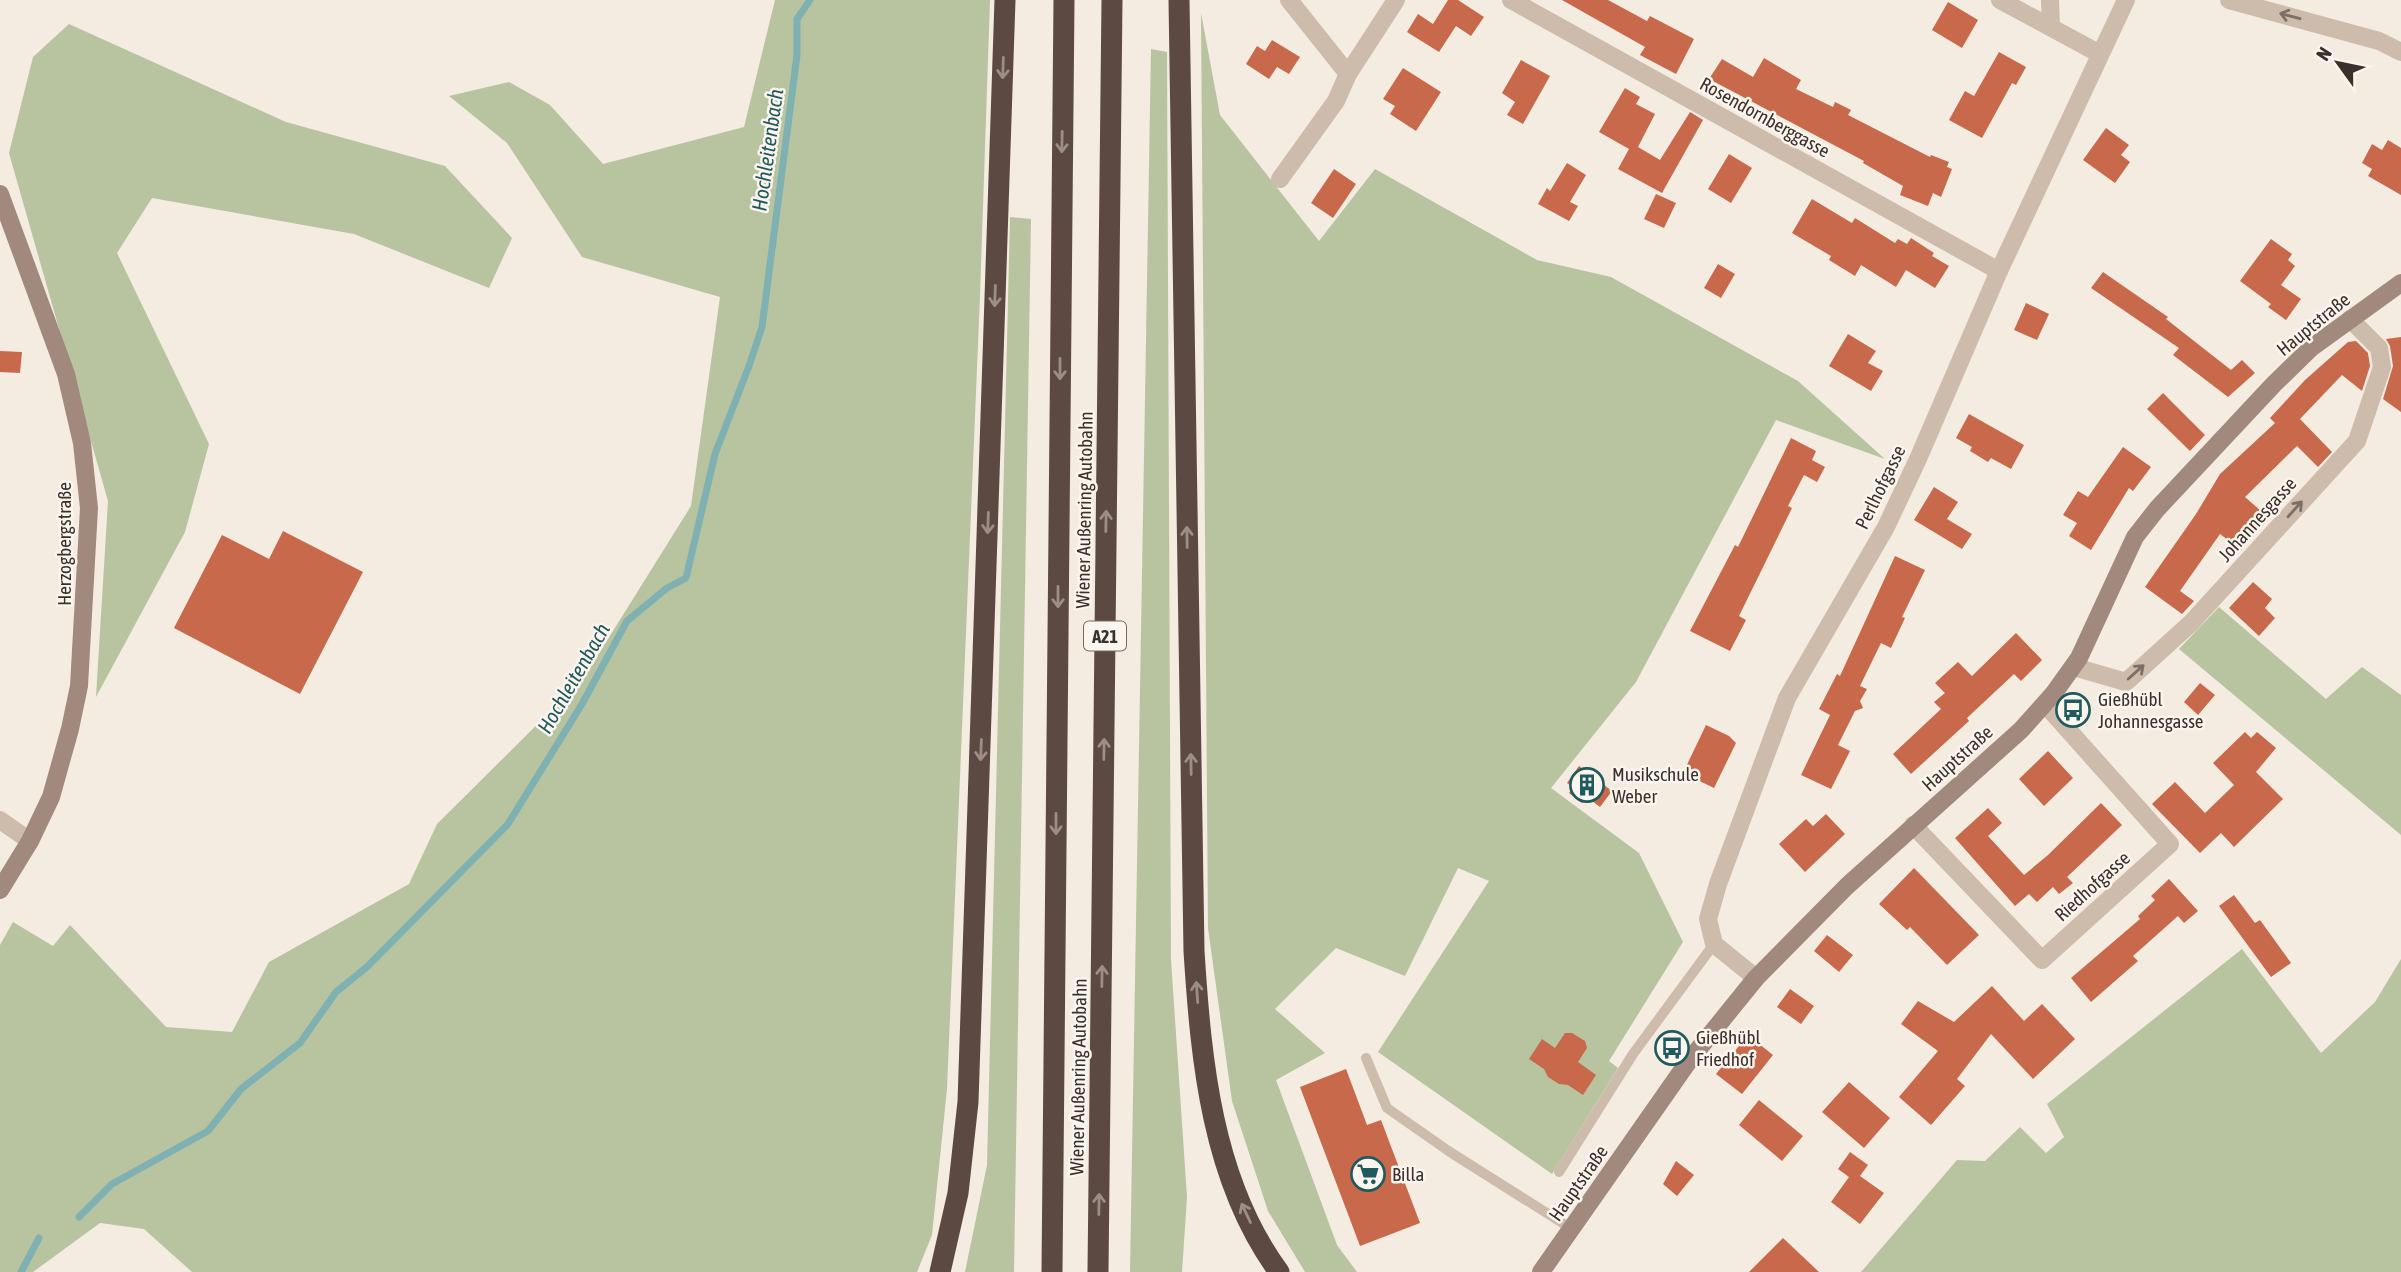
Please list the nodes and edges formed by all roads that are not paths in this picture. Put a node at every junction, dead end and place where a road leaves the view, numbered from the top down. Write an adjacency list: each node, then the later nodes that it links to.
1 (1005, 0): 32 (highway, one-way to 32)
2 (1064, 0): 33 (highway, Wiener Außenring Autobahn / A21, one-way to 33)
3 (1112, 0): 34 (highway, Wiener Außenring Autobahn / A21, one-way to 3)
4 (1179, 0): 35 (highway, one-way to 4)
5 (1289, 0): 15 (street)
6 (1396, 0): 15 (street)
7 (1511, 0): 18 (street, Rosendornberggasse)
8 (2000, 0): 12 (street)
9 (2050, 0): 12 (street)
10 (2126, 0): 14 (street, Perlhofgasse)
11 (2229, 0): 13 (street, one-way to 11)
12 (2051, 27): 14 (street)
13 (2401, 52)
14 (2100, 54): 18 (street, Perlhofgasse)
15 (1348, 74): 16 (street)
16 (1280, 179)
17 (0, 194): 25 (main road, Herzogbergstraße)
18 (1999, 271): 27 (street, Perlhofgasse)
19 (2401, 283): 20 (main road, Hauptstraße)
20 (2350, 319): 21 (main road, Hauptstraße); 21 (street, Johannesgasse, one-way to 20)
21 (2074, 667): 22 (main road, Hauptstraße)
22 (2045, 704): 24 (main road, Hauptstraße); 24 (street, Riedhofgasse)
23 (0, 820): 25 (street)
24 (1913, 825): 28 (main road, Hauptstraße)
25 (30, 841): 26 (main road, Herzogbergstraße)
26 (0, 890)
27 (1714, 944): 28 (street); 30 (lane)
28 (1756, 978): 31 (main road, Hauptstraße)
29 (1366, 1058): 31 (lane)
30 (1559, 1172)
31 (1572, 1229): 36 (main road, Hauptstraße)
32 (940, 1272)
33 (1052, 1272)
34 (1098, 1272)
35 (1279, 1272)
36 (1541, 1272)

